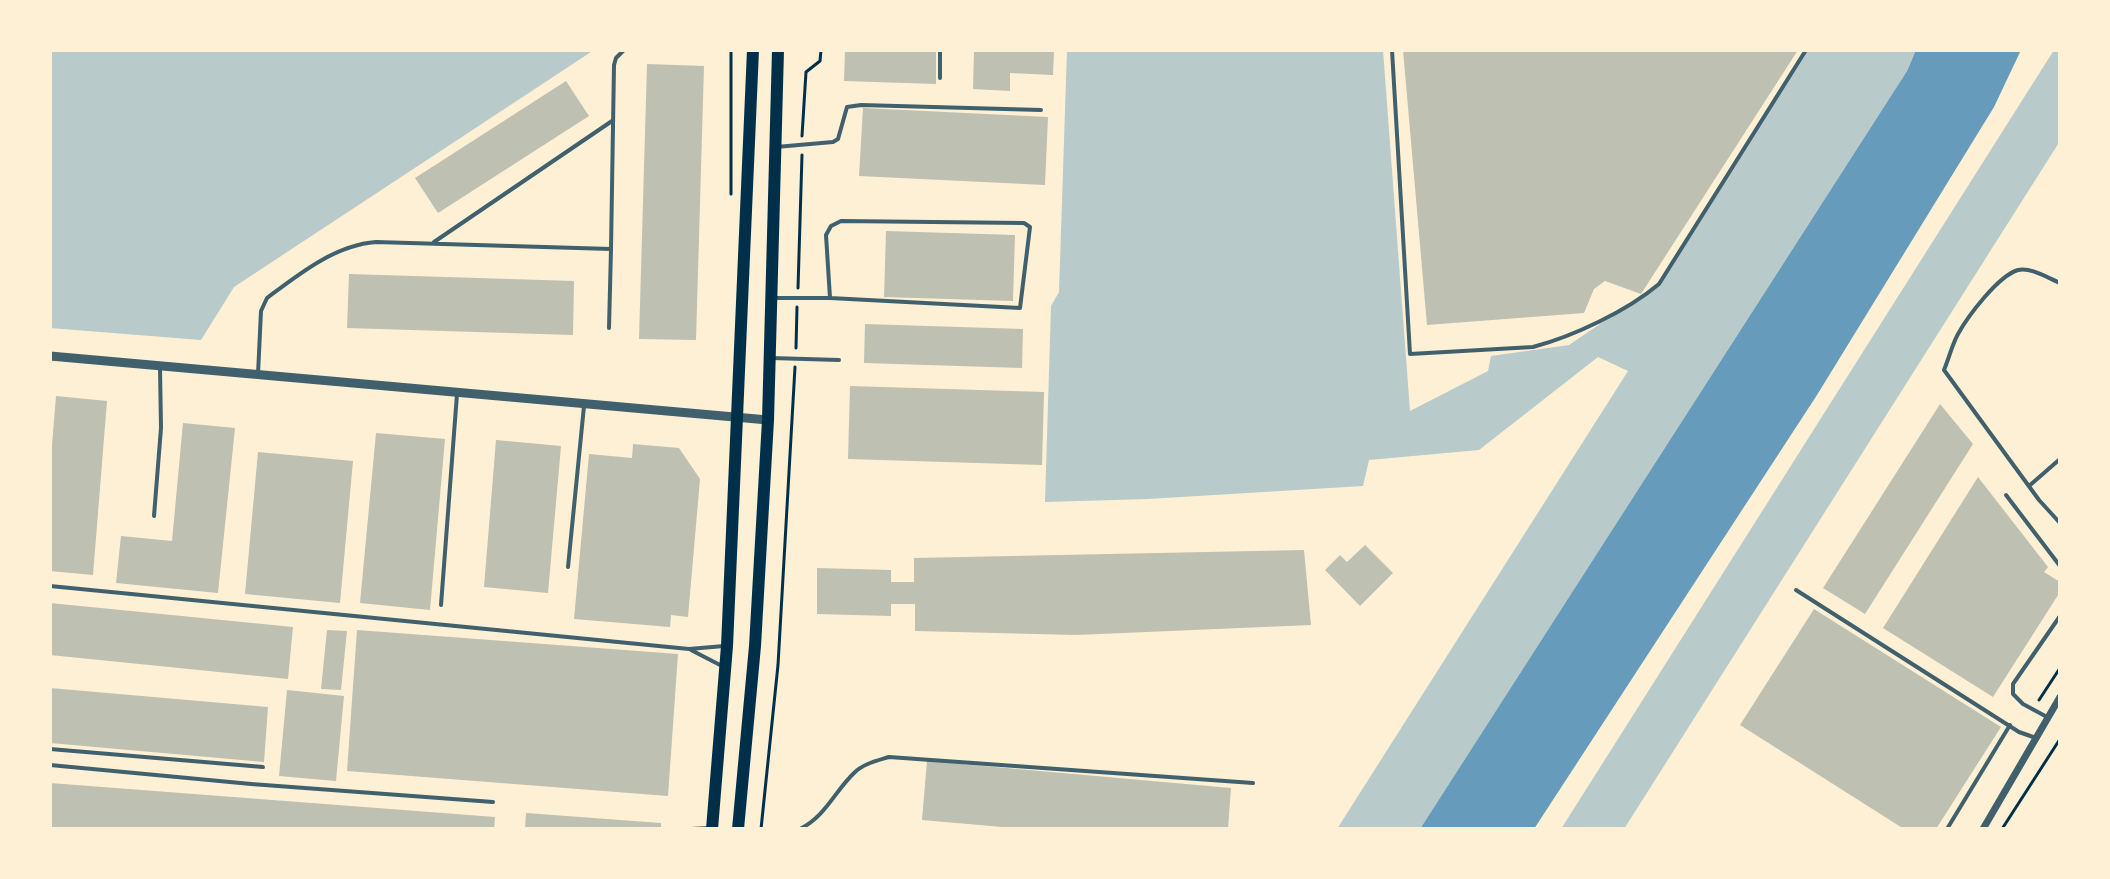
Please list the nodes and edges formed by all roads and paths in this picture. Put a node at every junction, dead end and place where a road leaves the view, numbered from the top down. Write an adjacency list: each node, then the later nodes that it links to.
1 (624, 50): 10 (lane)
2 (753, 50): 28 (main road)
3 (778, 50): 12 (main road)
4 (821, 50): 11 (path)
5 (940, 50): 8 (lane)
6 (1392, 50): 7 (lane)
7 (1806, 50)
8 (940, 78)
9 (1041, 110): 11 (lane)
10 (613, 120): 13 (lane); 14 (lane)
11 (802, 145): 12 (lane); 17 (path)
12 (774, 147): 16 (main road)
13 (432, 243): 14 (lane); 25 (lane)
14 (611, 249): 19 (lane)
15 (2060, 283): 31 (lane)
16 (770, 298): 17 (lane); 21 (main road)
17 (798, 298): 18 (lane); 22 (path)
18 (830, 298): 18 (lane)
19 (609, 328)
20 (50, 356): 24 (street)
21 (769, 358): 22 (lane); 29 (main road)
22 (795, 359): 23 (lane); 57 (path)
23 (839, 360)
24 (160, 365): 25 (street); 33 (lane)
25 (258, 374): 26 (street)
26 (457, 391): 27 (street); 39 (lane)
27 (584, 404): 28 (street); 36 (lane)
28 (738, 418): 29 (street); 41 (main road)
29 (768, 420): 56 (main road)
30 (2060, 459): 31 (lane)
31 (2029, 486): 34 (lane)
32 (2006, 495): 35 (lane)
33 (154, 516)
34 (2060, 523)
35 (2060, 566)
36 (568, 567)
37 (50, 586): 42 (lane)
38 (1796, 590): 46 (lane)
39 (441, 605)
40 (2060, 616): 45 (lane)
41 (727, 646): 42 (lane); 43 (main road)
42 (689, 649): 43 (lane)
43 (725, 668): 54 (main road)
44 (2060, 697): 45 (street)
45 (2047, 717): 47 (street)
46 (2010, 725): 47 (lane); 59 (lane)
47 (2036, 738): 60 (street)
48 (2060, 739): 61 (path)
49 (50, 749): 51 (lane)
50 (50, 765): 53 (lane)
51 (263, 767)
52 (1253, 783): 58 (lane)
53 (493, 802)
54 (712, 828): 55 (lane)
55 (691, 829)
56 (738, 829)
57 (761, 829)
58 (800, 829)
59 (1947, 829)
60 (1983, 829)
61 (2002, 829)

